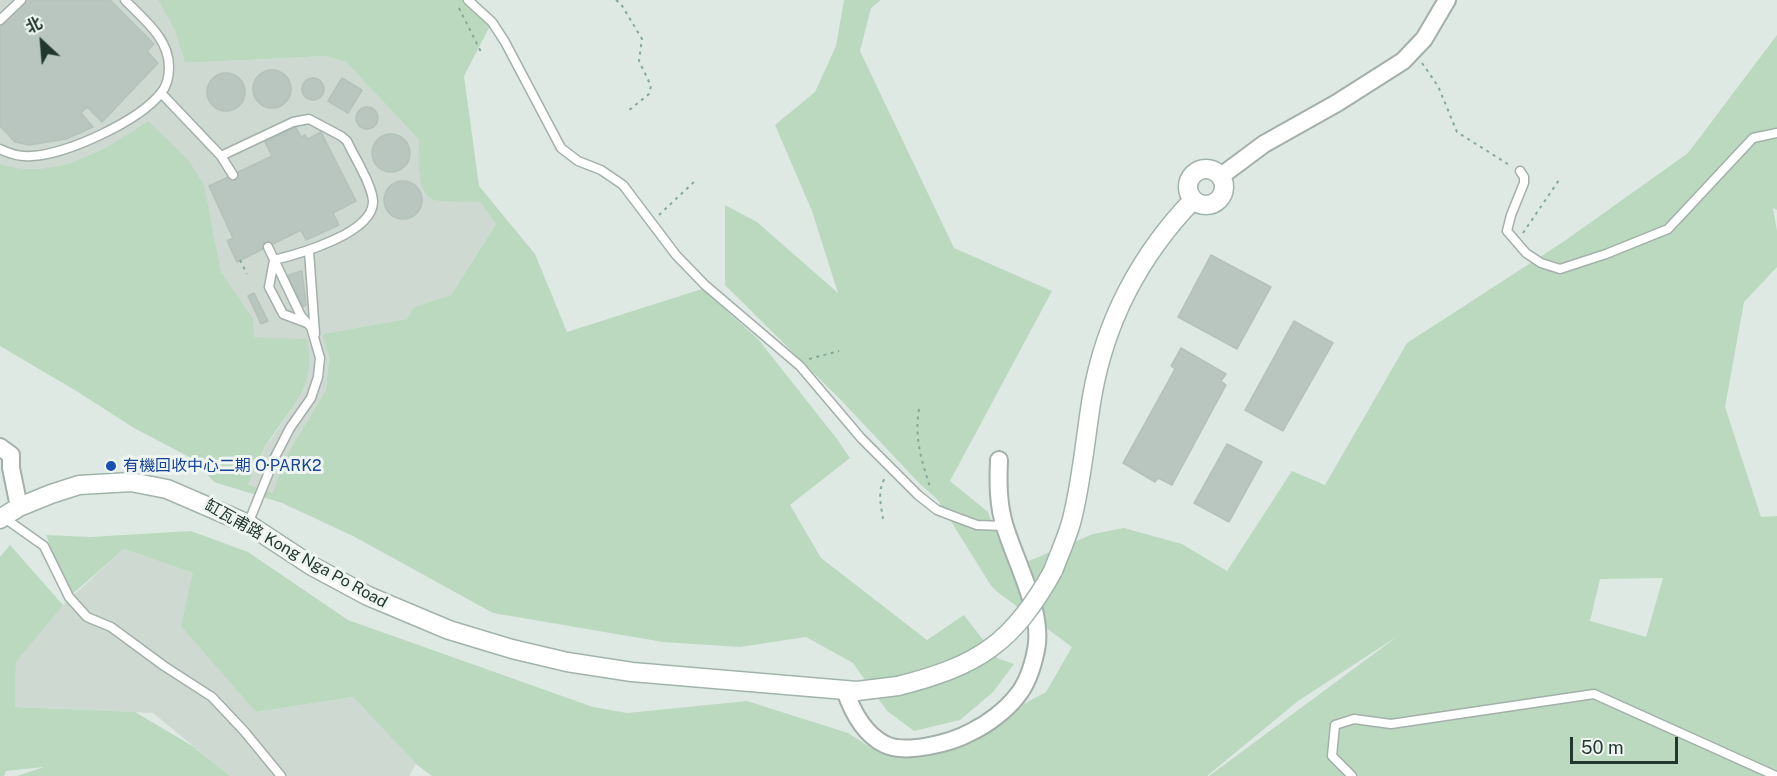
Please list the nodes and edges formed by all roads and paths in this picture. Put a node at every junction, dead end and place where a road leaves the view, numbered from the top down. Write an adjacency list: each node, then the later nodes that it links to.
1 (21, 0): 7 (lane)
2 (125, 0): 10 (lane)
3 (455, 0): 9 (path)
4 (468, 0): 35 (lane)
5 (616, 0): 11 (path)
6 (1448, 0): 8 (street)
7 (0, 20)
8 (1413, 51): 15 (path); 17 (street)
9 (480, 52)
10 (161, 93): 13 (lane); 14 (lane)
11 (628, 111)
12 (1777, 134): 22 (lane)
13 (0, 149)
14 (220, 156): 16 (lane); 24 (lane)
15 (1520, 171): 22 (lane)
16 (233, 175)
17 (1221, 176): 20 (street); 20 (street)
18 (696, 180): 21 (path)
19 (1559, 180): 22 (path)
20 (1193, 200): 41 (street, 缸瓦甫路 Kong Nga Po Road, bridge)
21 (664, 211)
22 (1516, 242)
23 (268, 247): 26 (lane)
24 (309, 251): 26 (lane); 29 (lane)
25 (240, 260): 27 (path)
26 (274, 260): 28 (lane); 28 (lane)
27 (247, 274)
28 (307, 323): 29 (lane)
29 (315, 337): 39 (lane)
30 (839, 351): 31 (path)
31 (804, 360)
32 (919, 409): 36 (path)
33 (0, 447): 37 (street)
34 (999, 460): 40 (street)
35 (893, 470): 36 (lane); 38 (path)
36 (937, 510): 40 (lane)
37 (7, 514): 39 (street, 缸瓦甫路 Kong Nga Po Road); 42 (lane)
38 (883, 519)
39 (248, 524): 41 (street, 缸瓦甫路 Kong Nga Po Road)
40 (1004, 526): 41 (street)
41 (845, 690)
42 (281, 776)
43 (1352, 776): 44 (lane)
44 (1776, 776)

